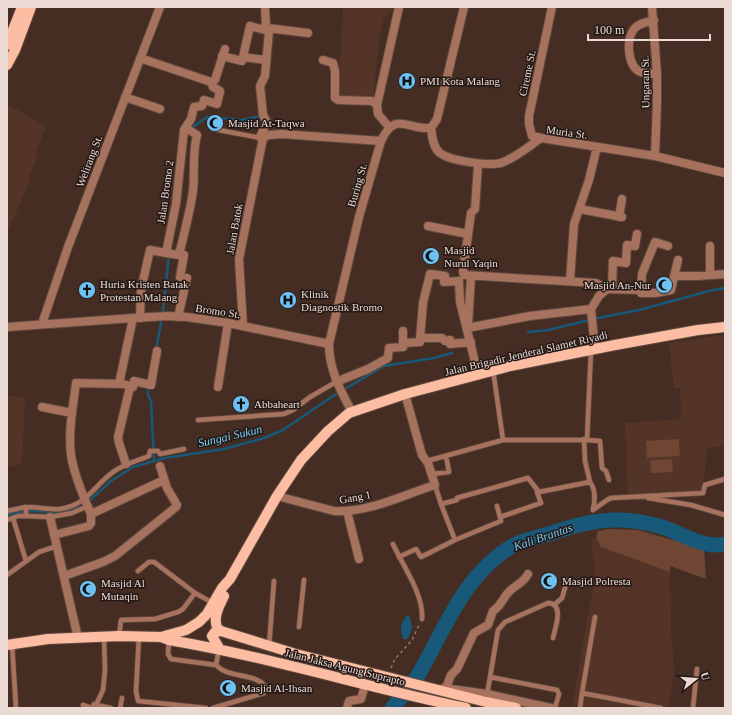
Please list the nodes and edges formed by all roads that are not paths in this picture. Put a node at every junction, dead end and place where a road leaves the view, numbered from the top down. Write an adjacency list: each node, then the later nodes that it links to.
1 (22, 7): 12 (main road)
2 (31, 7): 17 (main road)
3 (160, 7): 14 (street, Welirang St.)
4 (265, 7): 10 (street, Jalan Batok)
5 (399, 7): 21 (street)
6 (464, 7): 24 (street)
7 (552, 7): 28 (street, Cireme St.)
8 (652, 7): 9 (street, Ungaran St.)
9 (654, 20): 18 (street, Ungaran St.); 18 (street)
10 (268, 30): 11 (street); 13 (street); 15 (street, Jalan Batok)
11 (308, 33)
12 (7, 45)
13 (243, 57): 15 (street); 19 (street)
14 (140, 58): 19 (street); 20 (street, Welirang St.)
15 (266, 60): 27 (street, Jalan Batok)
16 (322, 60): 21 (street)
17 (7, 65)
18 (657, 74): 31 (street, Ungaran St.)
19 (211, 82): 25 (street, Jalan Bromo 2)
20 (125, 97): 22 (street); 56 (street, Welirang St.)
21 (377, 105): 23 (street)
22 (160, 109)
23 (389, 127): 24 (street); 29 (street, Buring St.)
24 (431, 128): 32 (street, Muria St.)
25 (188, 129): 41 (street, Jalan Bromo 2); 41 (street)
26 (213, 129): 27 (lane)
27 (261, 138): 29 (street); 57 (street, Jalan Batok)
28 (541, 138): 30 (street, Muria St.); 32 (street, Muria St.)
29 (381, 141): 65 (street, Buring St.)
30 (597, 147): 31 (street, Muria St.); 35 (street)
31 (655, 156): 33 (street, Muria St.)
32 (478, 164): 37 (street)
33 (725, 173)
34 (622, 199): 35 (street)
35 (580, 209): 47 (street)
36 (428, 226): 37 (street)
37 (468, 234): 45 (street)
38 (637, 234): 49 (street)
39 (668, 246): 50 (street)
40 (710, 246): 44 (street)
41 (171, 253): 53 (street); 54 (street)
42 (678, 260): 46 (street)
43 (725, 274): 44 (street)
44 (710, 275): 46 (street)
45 (472, 276): 47 (street); 60 (street)
46 (674, 276): 50 (street)
47 (570, 281): 48 (street)
48 (599, 284): 49 (street); 51 (street)
49 (609, 289): 50 (street); 51 (street)
50 (641, 290)
51 (599, 296): 52 (street)
52 (592, 316): 60 (street); 66 (street)
53 (178, 317): 54 (street, Bromo St.); 55 (street, Bromo St.)
54 (136, 318): 56 (street, Bromo St.); 70 (street)
55 (228, 323): 57 (street, Bromo St.); 73 (street)
56 (42, 324): 58 (street, Bromo St.)
57 (243, 326): 65 (street, Bromo St.)
58 (7, 327)
59 (725, 327): 66 (main road, Jalan Brigadir Jenderal Slamet Riyadi)
60 (467, 328): 62 (street); 63 (street)
61 (403, 331): 64 (street)
62 (420, 338): 63 (street); 64 (street)
63 (471, 342): 69 (street)
64 (403, 343): 71 (street)
65 (329, 344): 71 (street, Buring St.)
66 (593, 350): 68 (main road, Jalan Brigadir Jenderal Slamet Riyadi); 79 (lane)
67 (157, 351): 72 (street)
68 (493, 370): 69 (main road, Jalan Brigadir Jenderal Slamet Riyadi); 80 (lane)
69 (478, 374): 74 (main road, Jalan Brigadir Jenderal Slamet Riyadi)
70 (118, 384): 72 (street); 77 (street)
71 (338, 384): 76 (street, Buring St.); 78 (lane)
72 (130, 387): 84 (street)
73 (218, 387)
74 (405, 394): 76 (main road, Jalan Brigadir Jenderal Slamet Riyadi); 83 (street)
75 (42, 407): 77 (street)
76 (352, 412): 93 (main road, Jalan Brigadir Jenderal Slamet Riyadi)
77 (72, 413): 95 (street)
78 (198, 420)
79 (585, 439): 80 (lane); 89 (lane); 90 (lane)
80 (503, 440): 82 (lane)
81 (184, 449): 84 (lane)
82 (446, 456): 83 (lane); 86 (lane)
83 (427, 461): 86 (street)
84 (126, 464): 95 (lane)
85 (160, 466): 88 (street)
86 (432, 474): 91 (street)
87 (725, 479): 94 (lane)
88 (164, 480): 101 (street); 117 (street)
89 (608, 480)
90 (590, 482): 92 (lane); 94 (lane)
91 (435, 485): 96 (lane); 100 (street, Gang 1)
92 (539, 492): 96 (lane); 104 (lane)
93 (277, 496): 100 (street, Gang 1); 118 (main road, Jalan Brigadir Jenderal Slamet Riyadi)
94 (639, 496): 102 (lane)
95 (86, 502): 99 (lane); 101 (street); 103 (lane)
96 (441, 504): 108 (lane)
97 (497, 506): 104 (lane)
98 (7, 511): 99 (lane)
99 (26, 511): 103 (lane); 105 (lane)
100 (347, 511): 112 (street)
101 (91, 514): 107 (street)
102 (725, 515)
103 (50, 517): 107 (street)
104 (500, 517): 108 (lane)
105 (13, 518): 106 (lane); 113 (lane)
106 (7, 520)
107 (54, 535): 110 (street)
108 (455, 540): 111 (lane)
109 (393, 544): 111 (lane)
110 (57, 546): 113 (lane); 117 (street)
111 (399, 557): 126 (lane)
112 (359, 559)
113 (26, 561): 116 (lane)
114 (138, 571): 122 (lane)
115 (528, 574): 143 (street)
116 (7, 575)
117 (64, 576): 132 (street)
118 (230, 579): 123 (main road, Jalan Brigadir Jenderal Slamet Riyadi); 128 (main road, Jalan Brigadir Jenderal Slamet Riyadi)
119 (304, 580): 127 (lane)
120 (274, 581): 136 (lane)
121 (567, 581): 124 (lane)
122 (195, 593): 123 (lane); 129 (lane)
123 (213, 603): 133 (main road, Jalan Brigadir Jenderal Slamet Riyadi)
124 (554, 605): 134 (lane); 140 (lane)
125 (595, 618): 144 (lane)
126 (422, 619)
127 (299, 627)
128 (221, 631): 136 (main road, Jalan Jaksa Agung Suprapto); 137 (main road)
129 (119, 636): 130 (main road); 131 (main road)
130 (139, 636): 133 (main road); 155 (lane)
131 (104, 637): 132 (main road); 150 (lane)
132 (78, 638): 135 (main road)
133 (165, 638): 137 (main road, Jalan Jaksa Agung Suprapto); 138 (lane)
134 (553, 638)
135 (10, 644): 152 (lane)
136 (269, 646): 142 (main road, Jalan Jaksa Agung Suprapto)
137 (219, 648): 138 (lane); 141 (main road, Jalan Jaksa Agung Suprapto)
138 (216, 665): 156 (lane)
139 (697, 669): 164 (lane)
140 (490, 677): 146 (lane); 161 (lane)
141 (365, 685): 147 (main road, Jalan Jaksa Agung Suprapto); 157 (street)
142 (431, 688): 143 (street, Jalan Jaksa Agung Suprapto); 146 (main road, Jalan Jaksa Agung Suprapto)
143 (446, 688): 146 (street, Jalan Jaksa Agung Suprapto)
144 (582, 693): 162 (lane); 163 (lane)
145 (122, 698): 154 (lane)
146 (487, 698): 151 (street, Jalan Jaksa Agung Suprapto); 159 (main road, Jalan Jaksa Agung Suprapto)
147 (429, 703): 149 (main road, Jalan Jaksa Agung Suprapto)
148 (83, 705): 150 (lane)
149 (444, 706): 158 (main road, Jalan Jaksa Agung Suprapto)
150 (94, 707): 153 (lane)
151 (538, 707): 160 (street, Jalan Jaksa Agung Suprapto)
152 (16, 708)
153 (111, 708)
154 (120, 708)
155 (206, 708)
156 (212, 708)
157 (347, 708)
158 (466, 708)
159 (516, 708)
160 (551, 708)
161 (555, 708)
162 (580, 708)
163 (661, 708)
164 (692, 708)

